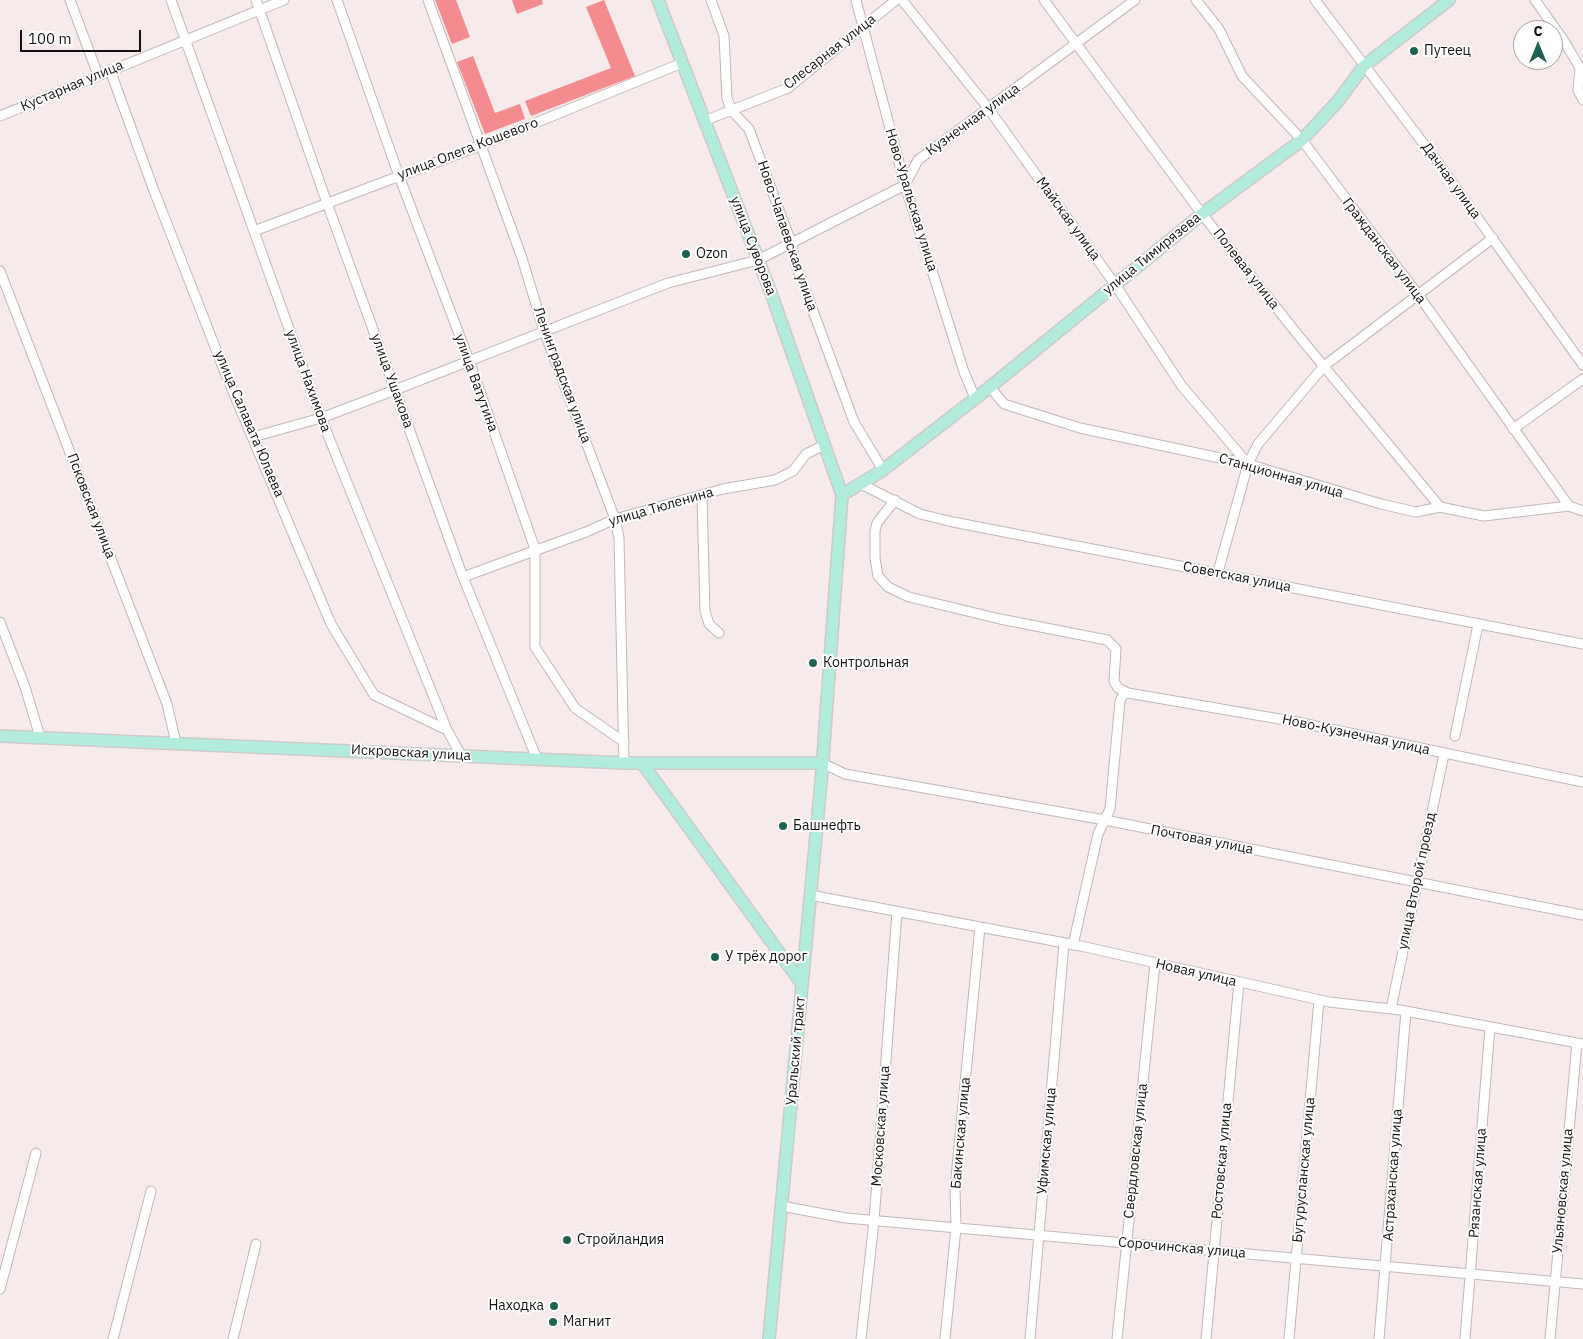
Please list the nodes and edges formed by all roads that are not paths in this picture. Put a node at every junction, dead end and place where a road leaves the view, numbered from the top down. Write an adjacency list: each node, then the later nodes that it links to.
1 (70, 0): 25 (street)
2 (171, 0): 20 (street, улица Нахимова)
3 (256, 0): 18 (street, улица Ушакова)
4 (284, 0): 18 (street, Кустарная улица)
5 (337, 0): 33 (street, улица Ватутина)
6 (428, 0): 32 (street, Ленинградская улица)
7 (658, 0): 22 (main road, улица Суворова)
8 (711, 0): 28 (street, Ново-Чапаевская улица)
9 (856, 0): 19 (street, Ново-Уральская улица)
10 (896, 0): 19 (street, Слесарная улица)
11 (902, 0): 27 (street, Майская улица)
12 (1044, 0): 21 (street, Полевая улица)
13 (1135, 0): 21 (street, Кузнечная улица)
14 (1196, 0): 31 (street, Гражданская улица)
15 (1315, 0): 23 (street, Дачная улица)
16 (1449, 0): 23 (main road, улица Тимирязева)
17 (1535, 0): 26 (street)
18 (260, 9): 20 (street, Кустарная улица); 35 (street, улица Ушакова)
19 (863, 28): 28 (street, Слесарная улица); 34 (street, Ново-Уральская улица)
20 (186, 39): 24 (street, Кустарная улица); 37 (street, улица Нахимова)
21 (1077, 43): 27 (street, Кузнечная улица); 36 (street, Полевая улица)
22 (682, 63): 30 (main road, улица Суворова); 32 (street, улица Олега Кошевого)
23 (1364, 66): 31 (main road, улица Тимирязева); 38 (street, Дачная улица)
24 (110, 70): 25 (street, Кустарная улица); 54 (street, улица Салавата Юлаева)
25 (98, 76): 29 (street, Кустарная улица)
26 (1583, 100)
27 (988, 108): 34 (street, Кузнечная улица); 42 (street, Майская улица)
28 (732, 110): 30 (street, Слесарная улица); 39 (street, Ново-Чапаевская улица)
29 (0, 116)
30 (704, 121): 40 (main road, улица Суворова)
31 (1302, 140): 36 (main road, улица Тимирязева); 43 (street, Гражданская улица)
32 (480, 146): 33 (street, улица Олега Кошевого); 44 (street, Ленинградская улица)
33 (399, 176): 35 (street, улица Олега Кошевого); 45 (street, улица Ватутина)
34 (905, 185): 39 (street); 51 (street, Ново-Уральская улица)
35 (327, 203): 37 (street, улица Олега Кошевого); 50 (street, улица Ушакова)
36 (1202, 214): 42 (main road, улица Тимирязева); 47 (street, Полевая улица)
37 (254, 231): 52 (street, улица Нахимова)
38 (1493, 238): 43 (street); 46 (street, Дачная улица)
39 (791, 242): 40 (street); 57 (street, Ново-Чапаевская улица)
40 (758, 260): 44 (street); 55 (main road, улица Суворова)
41 (0, 270): 79 (street, Псковская улица)
42 (1114, 284): 49 (main road, улица Тимирязева); 56 (street, Майская улица)
43 (1418, 296): 47 (street); 53 (street, Гражданская улица)
44 (544, 331): 45 (street); 65 (street, Ленинградская улица)
45 (470, 362): 50 (street); 66 (street, улица Ватутина)
46 (1583, 365)
47 (1324, 366): 56 (street); 63 (street, Полевая улица)
48 (1583, 379): 53 (street)
49 (990, 387): 51 (main road, улица Тимирязева); 56 (street, Станционная улица)
50 (395, 390): 52 (street); 68 (street, улица Ушакова)
51 (975, 398): 57 (main road, улица Тимирязева)
52 (321, 418): 54 (street); 74 (street, улица Нахимова)
53 (1514, 429): 62 (street, Гражданская улица)
54 (253, 437): 74 (street, улица Салавата Юлаева)
55 (824, 444): 59 (street, улица Тюленина); 60 (main road, улица Суворова)
56 (1248, 464): 63 (street, Станционная улица); 67 (street)
57 (883, 470): 58 (main road, улица Тимирязева)
58 (861, 484): 60 (main road, улица Тимирязева); 61 (street, Советская улица)
59 (702, 495): 65 (street, улица Тюленина); 71 (street)
60 (842, 495): 84 (main road, Уральский тракт)
61 (895, 500): 67 (street, Советская улица); 73 (street)
62 (1569, 506): 63 (street, Станционная улица); 64 (street, Станционная улица)
63 (1440, 507)
64 (1583, 511)
65 (615, 518): 66 (street, улица Тюленина); 78 (street, Ленинградская улица)
66 (535, 549): 68 (street, улица Тюленина); 78 (street, улица Ватутина)
67 (1218, 572): 70 (street, Советская улица)
68 (463, 577): 82 (street, улица Ушакова)
69 (0, 622): 77 (street)
70 (1478, 625): 72 (street, Советская улица); 76 (street)
71 (720, 633)
72 (1583, 644)
73 (1128, 693): 80 (street, Ново-Кузнечная улица); 87 (street, Уфимская улица)
74 (447, 730): 81 (street, улица Нахимова)
75 (0, 736): 77 (main road, Искровская улица)
76 (1455, 736)
77 (40, 737): 79 (main road, Искровская улица)
78 (624, 742): 83 (street, Ленинградская улица)
79 (176, 743): 81 (main road, Искровская улица)
80 (1444, 754): 86 (street, Ново-Кузнечная улица); 88 (street, улица Второй проезд)
81 (461, 755): 82 (main road, Искровская улица)
82 (537, 759): 83 (main road, Искровская улица)
83 (624, 763): 85 (main road, Искровская улица)
84 (822, 763): 85 (main road, Искровская улица); 87 (street, Почтовая улица); 89 (main road, Уральский тракт)
85 (642, 764): 96 (main road)
86 (1583, 782)
87 (1105, 820): 88 (street, Почтовая улица); 93 (street, Уфимская улица)
88 (1417, 883): 91 (street, Почтовая улица); 98 (street, улица Второй проезд)
89 (810, 895): 90 (street, Новая улица); 96 (main road, Уральский тракт)
90 (897, 912): 92 (street, Новая улица); 105 (street, Московская улица)
91 (1583, 915)
92 (980, 927): 93 (street, Новая улица); 106 (street, Бакинская улица)
93 (1068, 944): 94 (street, Новая улица); 107 (street, Уфимская улица)
94 (1155, 963): 95 (street, Новая улица); 109 (street, Свердловская улица)
95 (1239, 982): 97 (street, Новая улица); 110 (street, Ростовская улица)
96 (802, 984): 104 (main road, Уральский тракт)
97 (1319, 1000): 98 (street, Новая улица); 111 (street, Бугурусланская улица)
98 (1391, 1009): 99 (street, Новая улица)
99 (1406, 1011): 100 (street, Новая улица); 112 (street, Астраханская улица)
100 (1490, 1027): 101 (street, Новая улица); 113 (street, Рязанская улица)
101 (1580, 1044): 114 (street, Ульяновская улица)
102 (36, 1153): 116 (street)
103 (151, 1191): 117 (street)
104 (781, 1206): 105 (street, Сорочинская улица); 119 (main road, Уральский тракт)
105 (874, 1221): 106 (street, Сорочинская улица); 120 (street, Московская улица)
106 (956, 1228): 107 (street, Сорочинская улица); 121 (street, Бакинская улица)
107 (1039, 1236): 109 (street, Сорочинская улица); 122 (street, Уфимская улица)
108 (256, 1244): 118 (street)
109 (1127, 1244): 110 (street, Сорочинская улица); 123 (street, Свердловская улица)
110 (1214, 1251): 111 (street, Сорочинская улица); 124 (street, Ростовская улица)
111 (1296, 1259): 112 (street, Сорочинская улица); 125 (street, Бугурусланская улица)
112 (1386, 1267): 113 (street, Сорочинская улица); 126 (street, Астраханская улица)
113 (1471, 1275): 114 (street, Сорочинская улица); 127 (street, Рязанская улица)
114 (1554, 1282): 115 (street, Сорочинская улица); 128 (street, Ульяновская улица)
115 (1583, 1284)
116 (0, 1289)
117 (113, 1339)
118 (233, 1339)
119 (769, 1339)
120 (862, 1339)
121 (945, 1339)
122 (1030, 1339)
123 (1117, 1339)
124 (1206, 1339)
125 (1289, 1339)
126 (1379, 1339)
127 (1465, 1339)
128 (1550, 1339)

